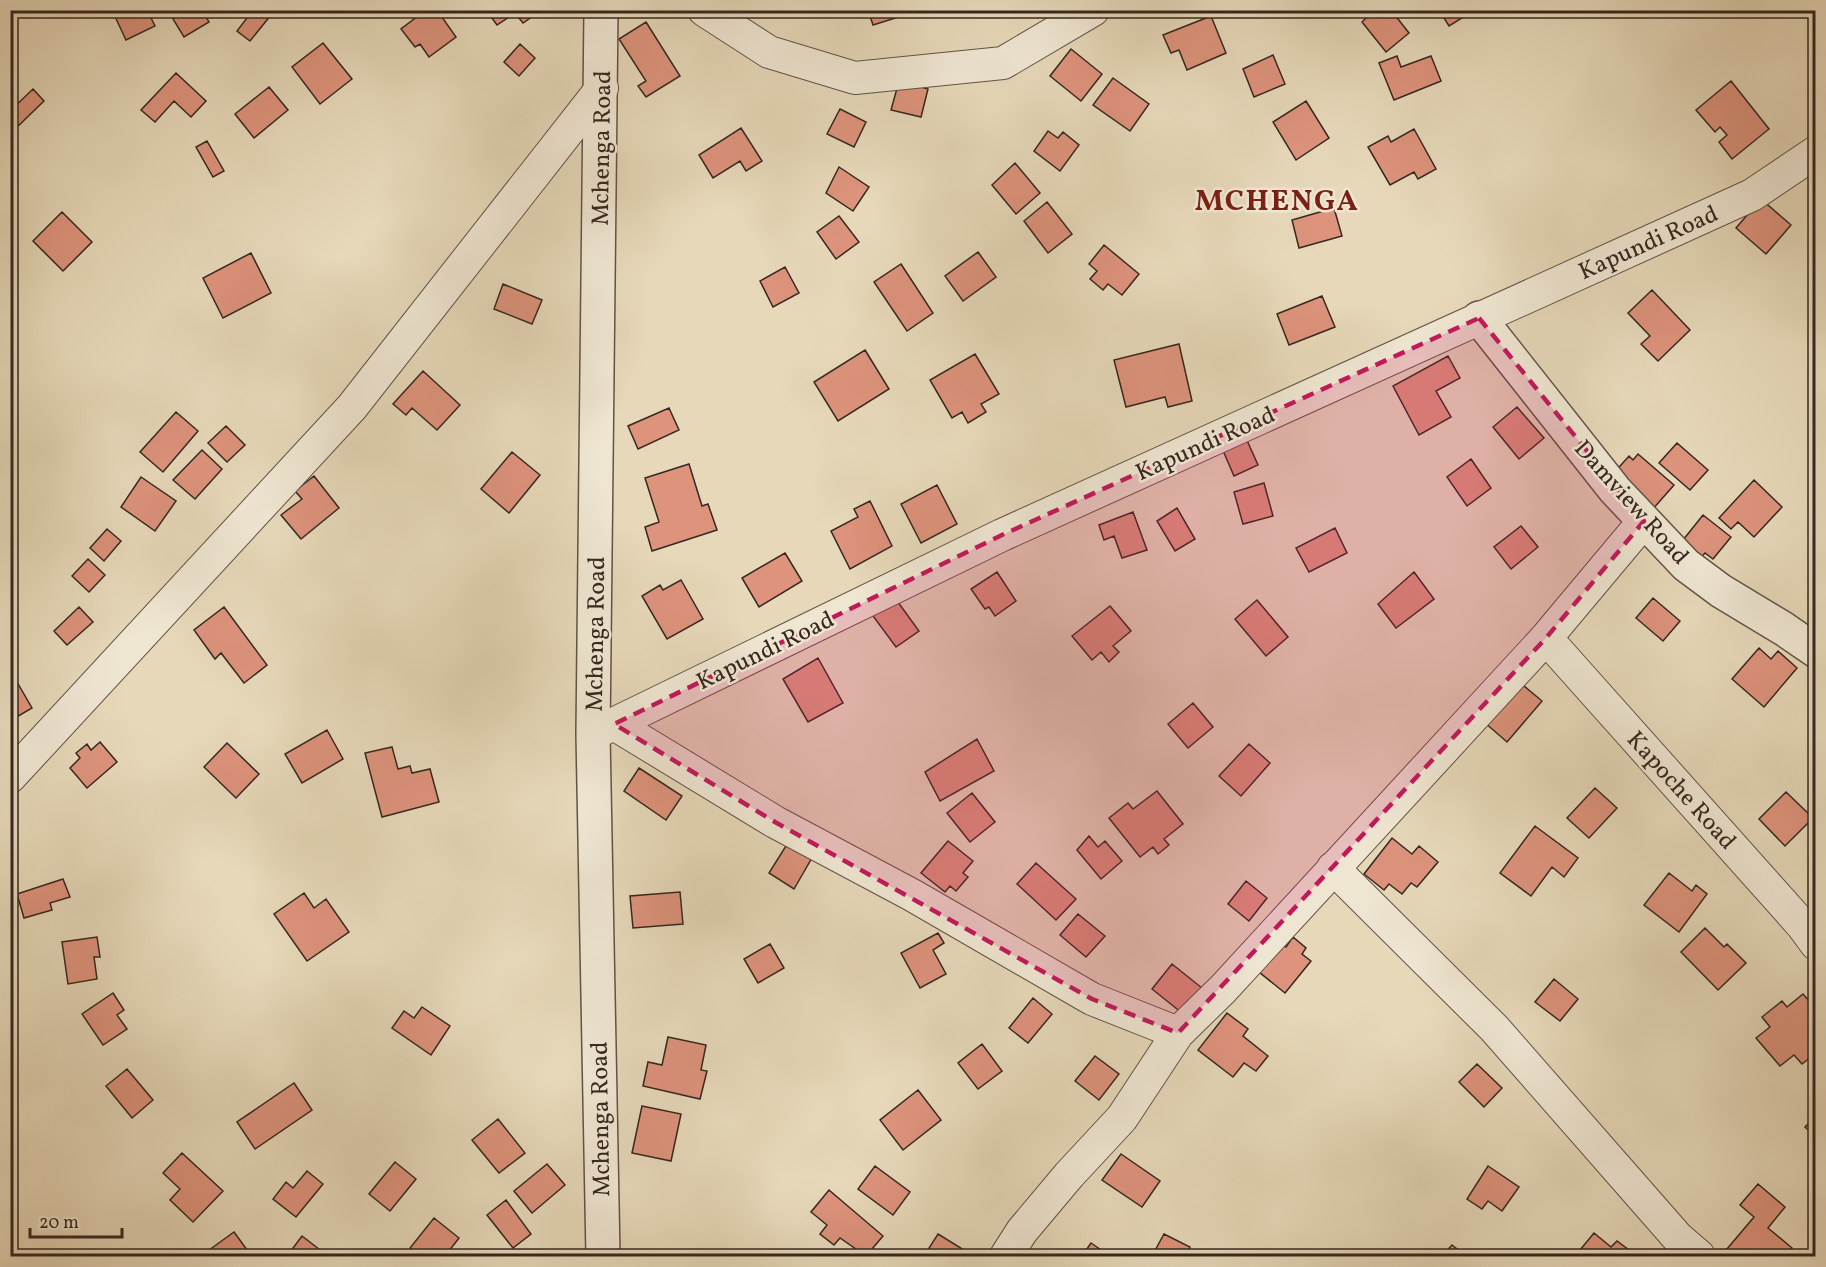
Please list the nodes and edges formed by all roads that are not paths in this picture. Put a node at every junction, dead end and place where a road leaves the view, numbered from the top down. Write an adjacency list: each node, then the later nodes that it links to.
1 (601, 10): 4 (street, Mchenga Road)
2 (704, 10): 3 (street)
3 (1093, 10)
4 (602, 88): 10 (street, Mchenga Road); 11 (street)
5 (1815, 152): 6 (street, Kapundi Road)
6 (1479, 318): 7 (street, Damview Road); 10 (street, Kapundi Road)
7 (1644, 521): 8 (street); 9 (street, Damview Road)
8 (1546, 638): 12 (street); 13 (street, Kapoche Road)
9 (1815, 651)
10 (604, 729): 14 (street); 15 (street, Mchenga Road)
11 (10, 777)
12 (1333, 868): 14 (street); 17 (street)
13 (1815, 944)
14 (1178, 1033): 16 (street)
15 (603, 1257)
16 (1006, 1257)
17 (1699, 1257)

